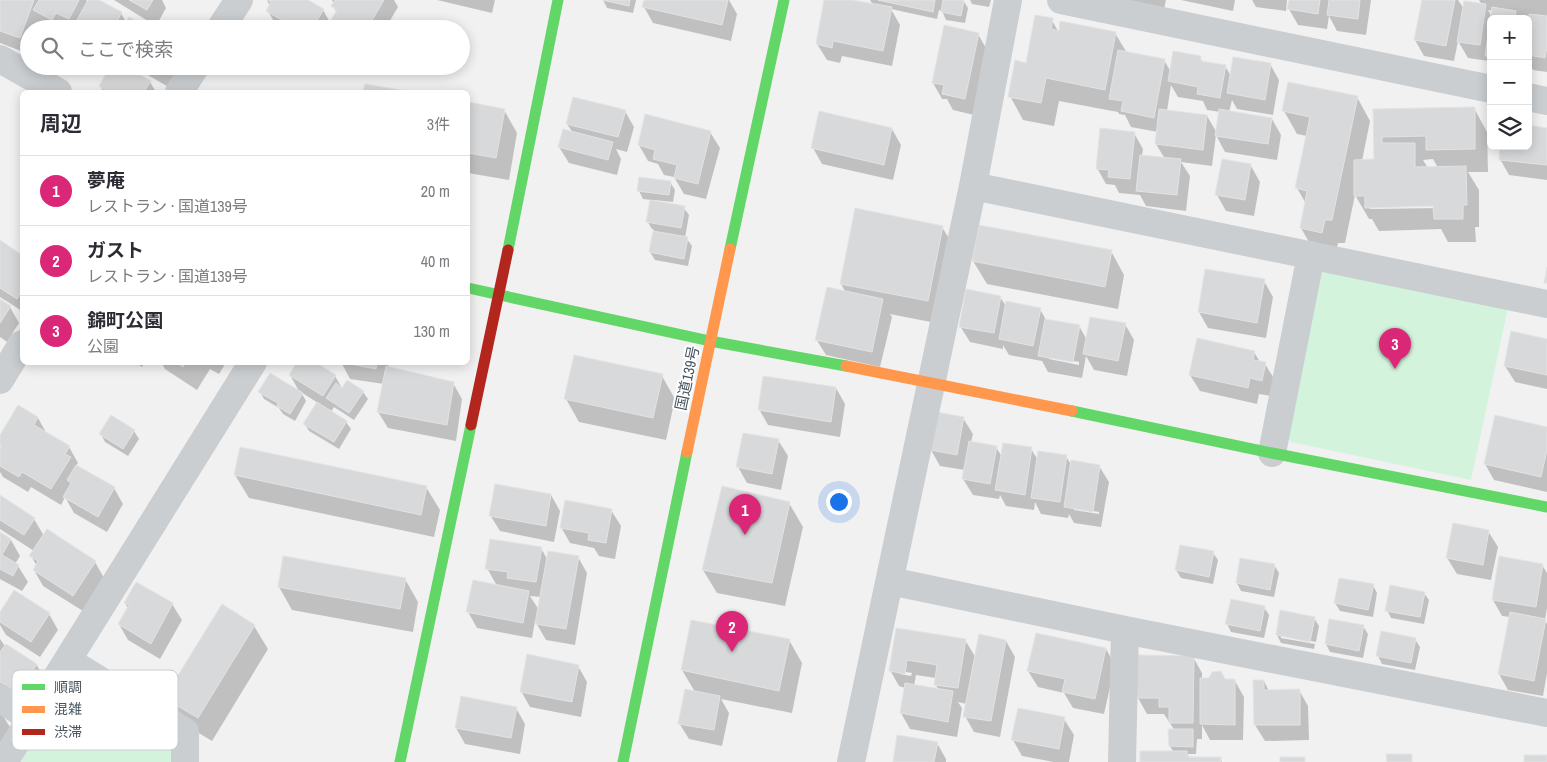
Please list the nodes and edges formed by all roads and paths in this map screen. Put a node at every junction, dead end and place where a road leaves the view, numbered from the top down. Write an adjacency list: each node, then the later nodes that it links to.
1 (239, 0): 6 (street)
2 (558, 0): 19 (main road)
3 (784, 0): 21 (main road, 国道139号)
4 (1008, 0): 16 (street)
5 (1061, 0): 11 (street)
6 (226, 20)
7 (0, 59): 8 (street)
8 (20, 70)
9 (28, 75): 12 (street)
10 (190, 75): 13 (street)
11 (1487, 88)
12 (54, 90)
13 (180, 90)
14 (1532, 98): 15 (street)
15 (1547, 101)
16 (974, 186): 17 (street); 25 (street)
17 (1311, 255): 20 (street); 26 (street)
18 (470, 288): 19 (main road)
19 (498, 295): 21 (main road); 40 (main road)
20 (1547, 304)
21 (710, 341): 25 (main road); 41 (main road, 国道139号)
22 (20, 347): 24 (street)
23 (251, 365): 30 (street)
24 (0, 380)
25 (931, 382): 26 (main road); 28 (street)
26 (1272, 453): 27 (main road)
27 (1547, 507)
28 (890, 580): 29 (street); 42 (street)
29 (1125, 630): 35 (street); 43 (street)
30 (68, 661): 31 (street); 32 (street)
31 (62, 670)
32 (83, 670)
33 (0, 698): 34 (street)
34 (12, 706)
35 (1547, 713)
36 (178, 728): 39 (street)
37 (12, 750): 38 (street)
38 (4, 762)
39 (185, 762)
40 (400, 762)
41 (623, 762)
42 (851, 762)
43 (1122, 762)

